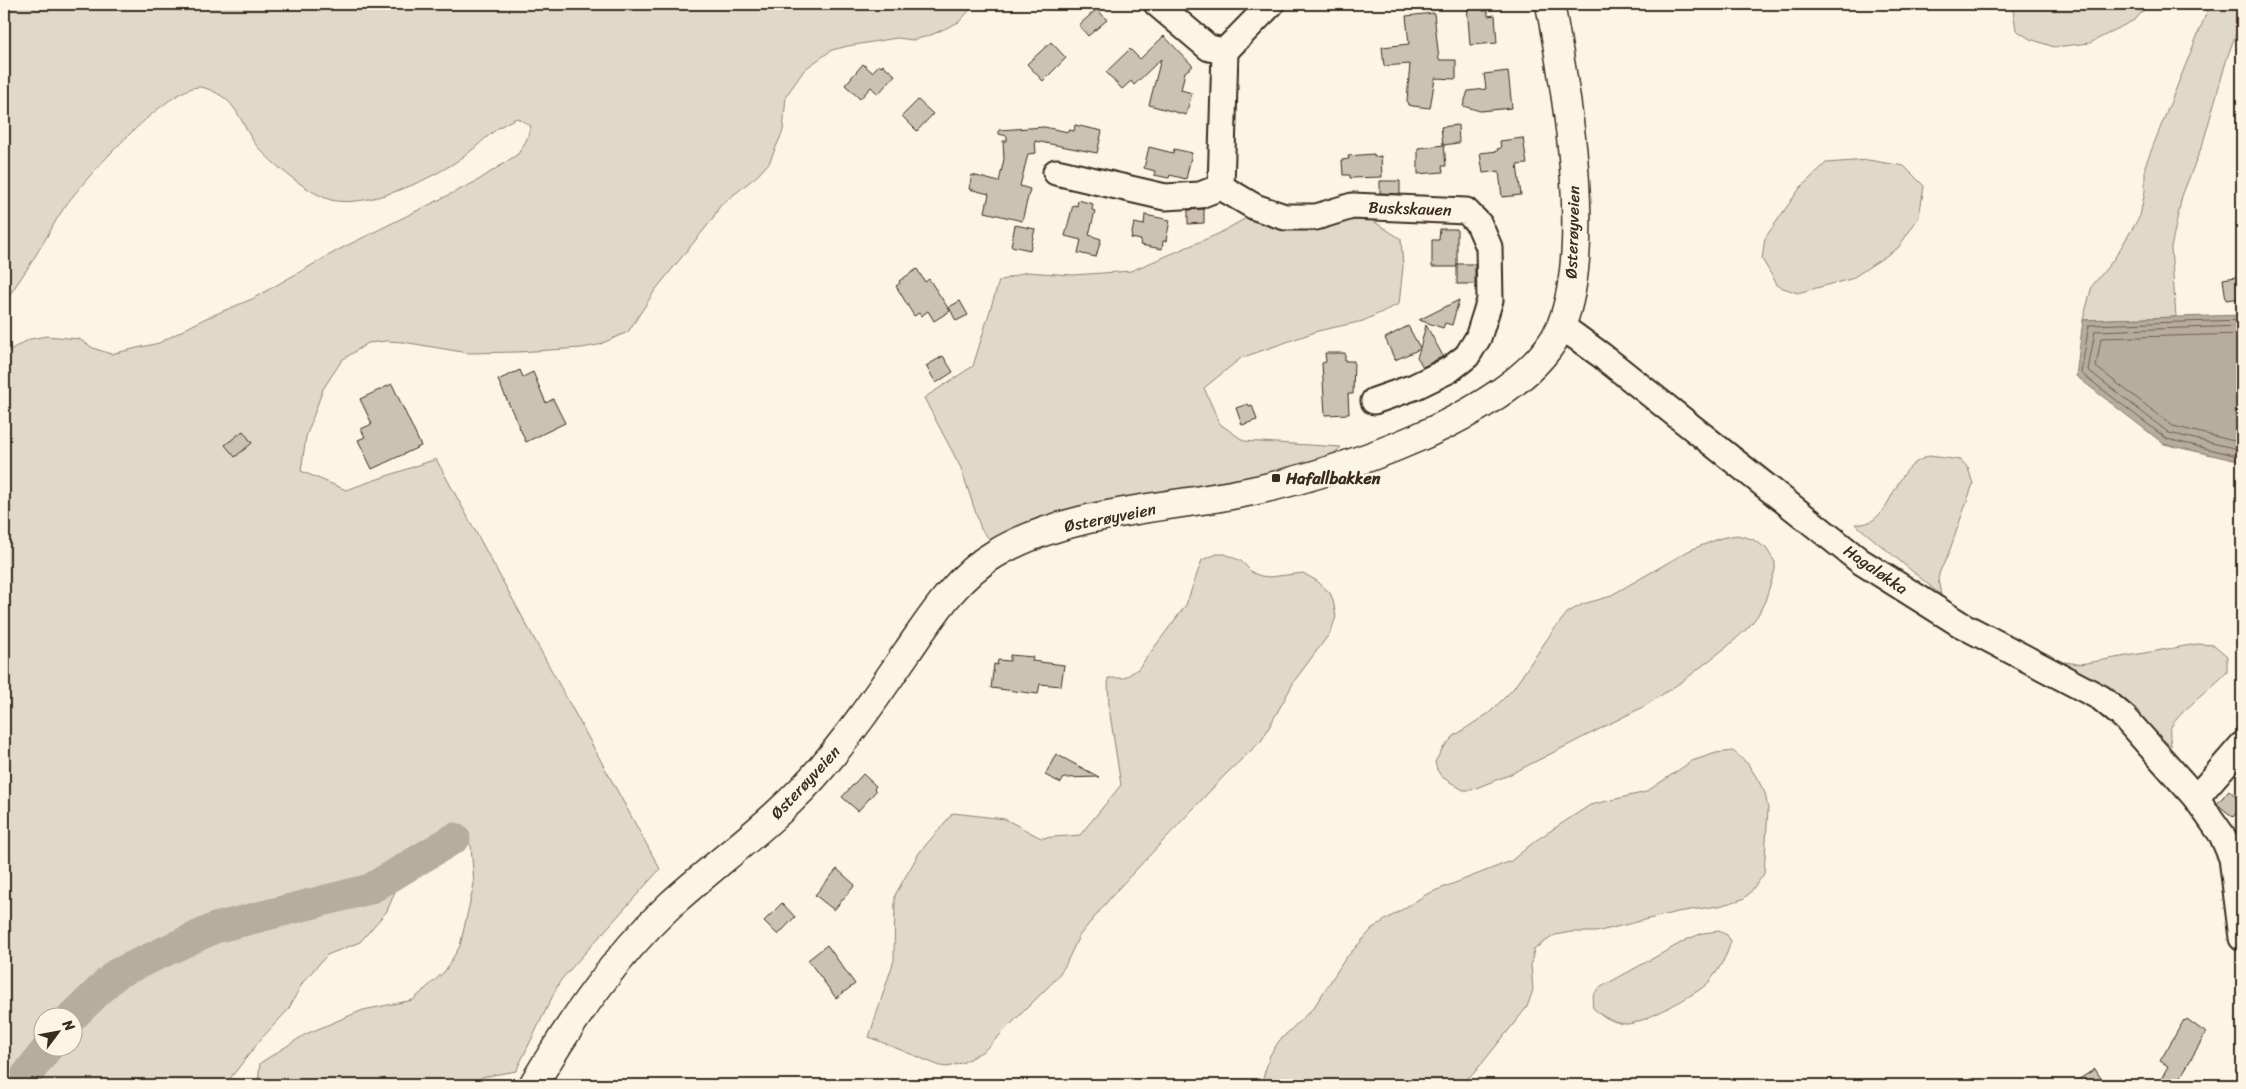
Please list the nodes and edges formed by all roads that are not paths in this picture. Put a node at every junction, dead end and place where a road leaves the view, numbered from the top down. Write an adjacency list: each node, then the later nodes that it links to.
1 (1157, 4): 4 (street)
2 (1271, 4): 4 (street)
3 (1550, 4): 7 (main road, Østerøyveien)
4 (1225, 51): 6 (street)
5 (1056, 172): 6 (street)
6 (1221, 186): 8 (street, Buskskauen)
7 (1561, 326): 10 (street, Hagaløkka); 12 (main road, Østerøyveien)
8 (1374, 401)
9 (2242, 745): 10 (street)
10 (2196, 798): 11 (street, Hagaløkka)
11 (2242, 938)
12 (533, 1085)

